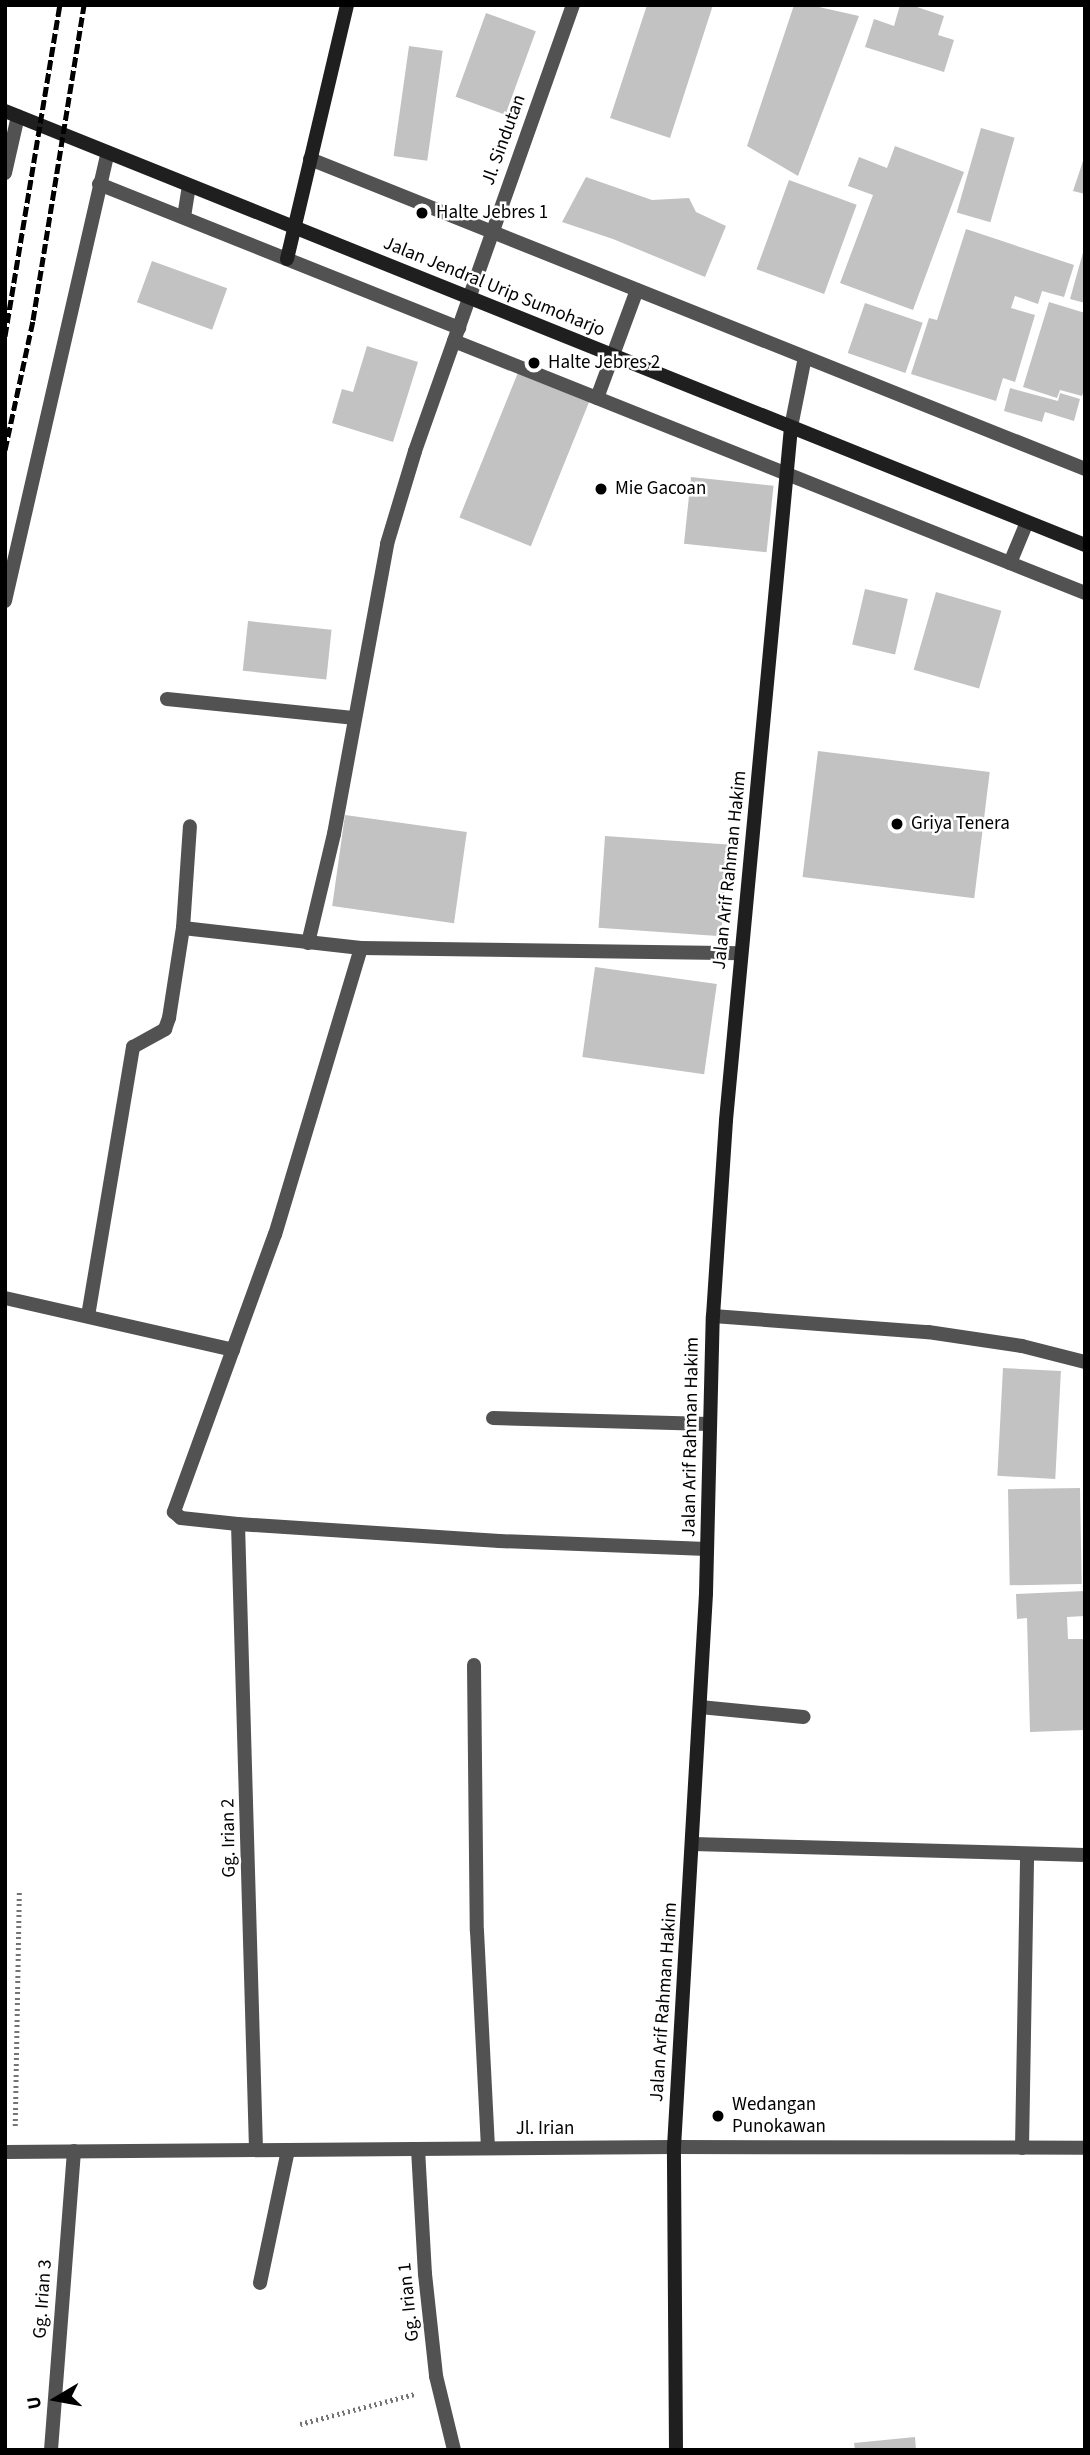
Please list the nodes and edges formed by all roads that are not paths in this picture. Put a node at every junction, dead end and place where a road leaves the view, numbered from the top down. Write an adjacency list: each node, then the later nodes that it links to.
1 (347, 5): 6 (main road)
2 (573, 5): 12 (street, Jl. Sindutan)
3 (11, 114): 4 (main road, Jalan Jendral Urip Sumoharjo); 5 (street)
4 (108, 153): 8 (street); 9 (main road, Jalan Jendral Urip Sumoharjo)
5 (7, 156): 7 (street)
6 (310, 159): 11 (main road); 12 (street)
7 (5, 173)
8 (99, 184): 10 (street); 27 (street)
9 (189, 186): 10 (street); 11 (main road, Jalan Jendral Urip Sumoharjo)
10 (184, 218): 13 (street)
11 (293, 227): 13 (main road); 15 (main road, Jalan Jendral Urip Sumoharjo)
12 (492, 232): 14 (street); 15 (street, Jl. Sindutan)
13 (287, 259): 16 (street)
14 (637, 290): 17 (street); 18 (street)
15 (469, 298): 16 (street, Jl. Sindutan); 17 (main road, Jalan Jendral Urip Sumoharjo)
16 (457, 334): 19 (street); 29 (street, Jl. Sindutan)
17 (613, 355): 19 (street); 20 (main road, Jalan Jendral Urip Sumoharjo)
18 (805, 357): 20 (street); 21 (street)
19 (597, 398): 22 (street)
20 (791, 427): 22 (main road, Jalan Arif Rahman Hakim); 23 (main road, Jalan Jendral Urip Sumoharjo)
21 (1085, 469)
22 (788, 474): 25 (street); 34 (main road, Jalan Arif Rahman Hakim)
23 (1027, 522): 24 (main road, Jalan Jendral Urip Sumoharjo); 25 (street)
24 (1084, 542)
25 (1010, 563): 26 (street)
26 (1085, 593)
27 (5, 601)
28 (167, 699): 29 (street)
29 (353, 718): 32 (street, Jl. Sindutan)
30 (190, 826): 31 (street)
31 (183, 928): 32 (street); 36 (street)
32 (309, 943): 33 (street)
33 (361, 948): 34 (street); 38 (street)
34 (741, 953): 37 (main road, Jalan Arif Rahman Hakim)
35 (5, 1298): 36 (street)
36 (88, 1316): 38 (street)
37 (713, 1316): 39 (street); 41 (main road, Jalan Arif Rahman Hakim)
38 (233, 1350): 42 (street)
39 (1085, 1362)
40 (493, 1418): 41 (street)
41 (709, 1424): 43 (main road, Jalan Arif Rahman Hakim)
42 (238, 1524): 43 (street); 55 (street, Gg. Irian 2)
43 (707, 1549): 45 (main road, Jalan Arif Rahman Hakim)
44 (474, 1665): 51 (street)
45 (700, 1707): 46 (street); 47 (main road, Jalan Arif Rahman Hakim)
46 (804, 1717)
47 (693, 1844): 48 (street); 50 (main road, Jalan Arif Rahman Hakim)
48 (1027, 1855): 49 (street); 52 (street)
49 (1085, 1855)
50 (674, 2147): 51 (street, Jl. Irian); 52 (street, Jl. Irian); 62 (main road, Jalan Arif Rahman Hakim)
51 (488, 2148): 54 (street, Jl. Irian)
52 (1022, 2148): 53 (street, Jl. Irian)
53 (1085, 2148)
54 (418, 2149): 56 (street, Jl. Irian); 61 (street, Gg. Irian 1)
55 (256, 2150): 56 (street, Jl. Irian); 57 (street, Jl. Irian)
56 (288, 2150): 59 (street)
57 (74, 2151): 58 (street, Jl. Irian); 60 (street, Gg. Irian 3)
58 (10, 2152)
59 (260, 2283)
60 (51, 2450)
61 (454, 2450)
62 (676, 2450)

